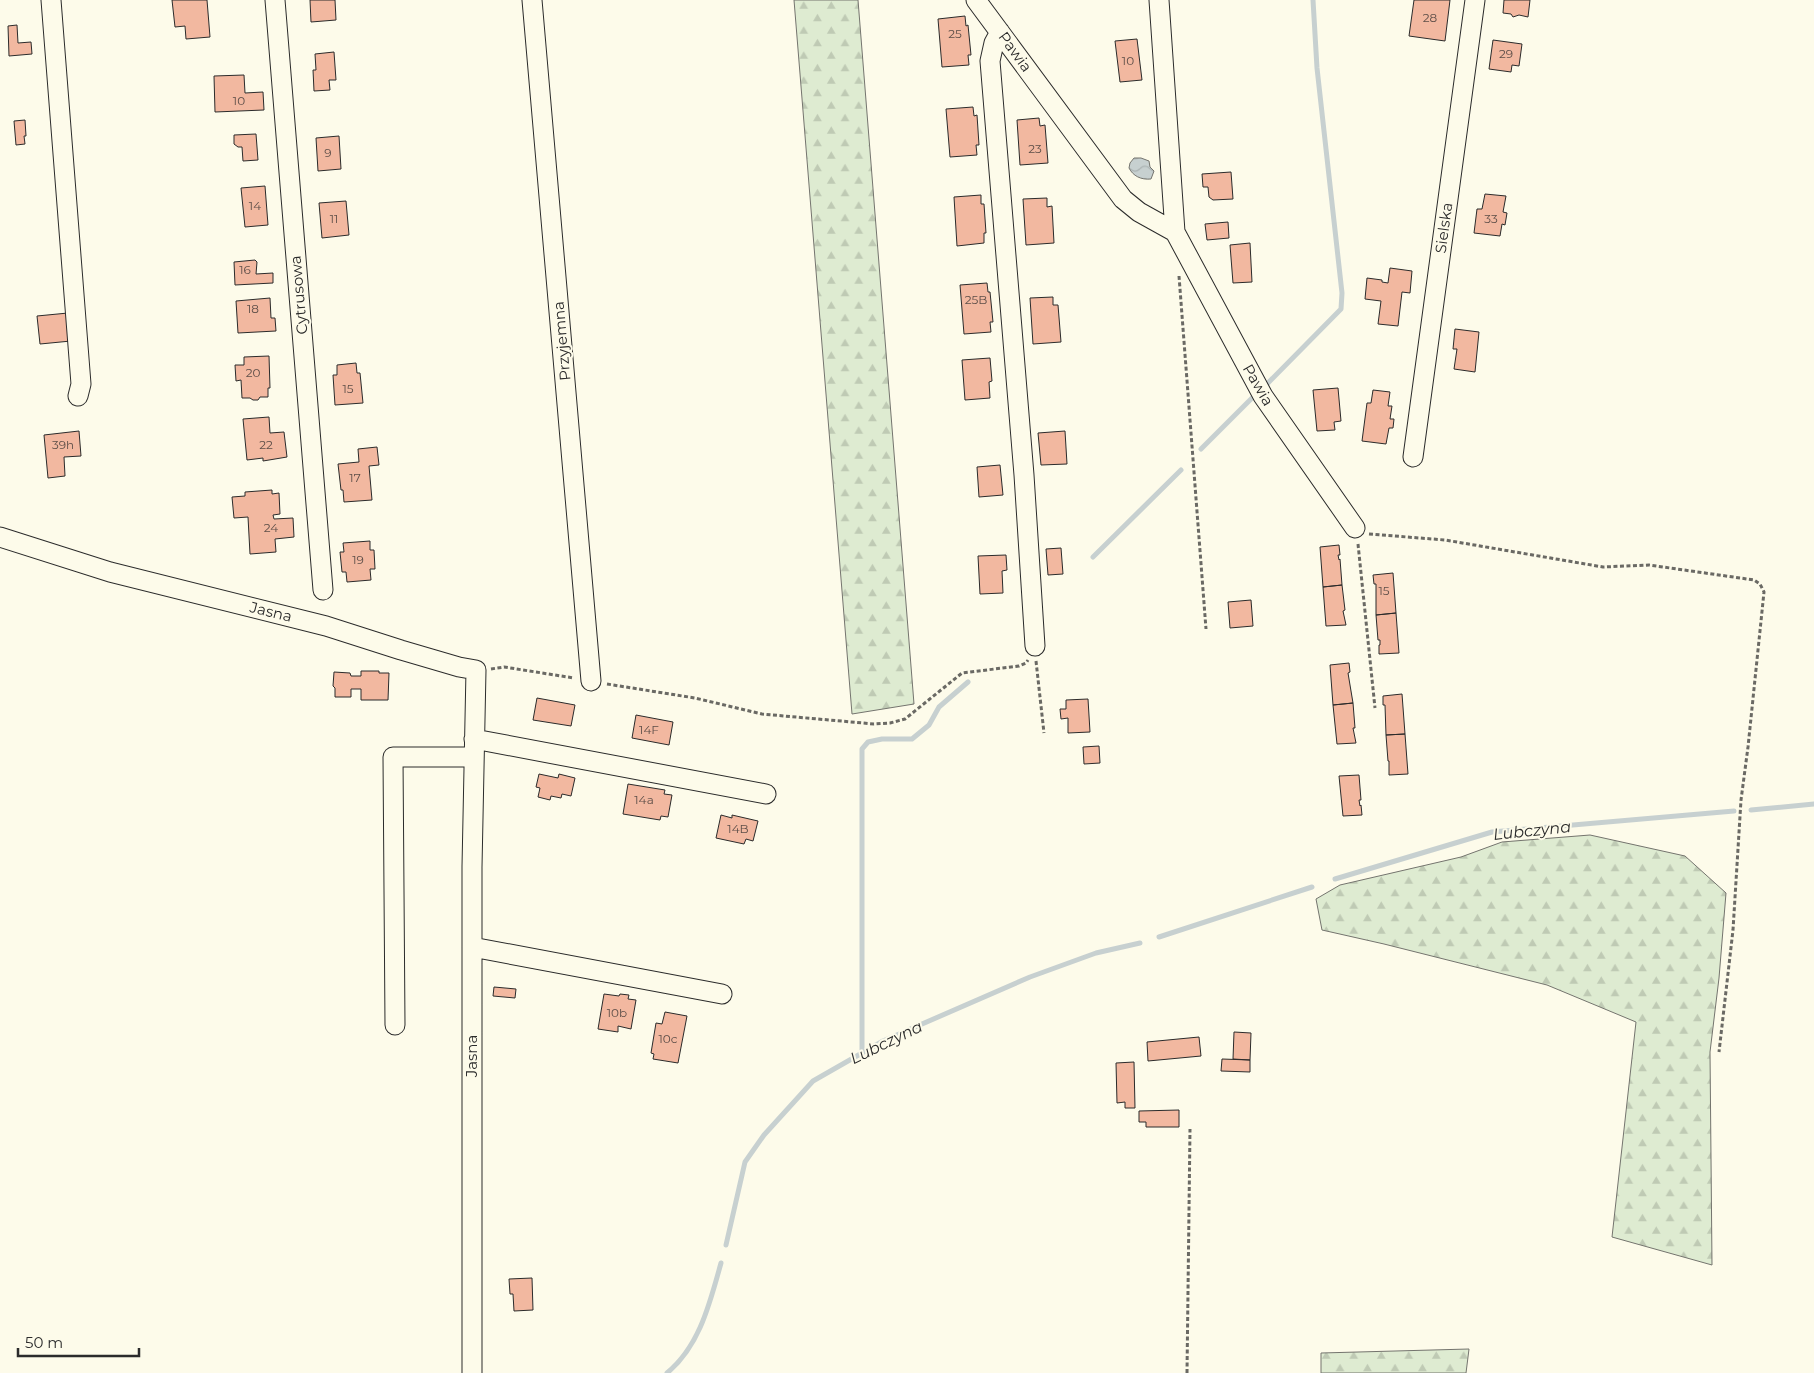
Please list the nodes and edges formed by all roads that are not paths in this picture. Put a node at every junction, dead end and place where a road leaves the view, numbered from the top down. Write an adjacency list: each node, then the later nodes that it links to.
1 (51, 0): 9 (street)
2 (275, 0): 13 (street, Cytrusowa)
3 (532, 0): 15 (street, Przyjemna)
4 (976, 0): 7 (street, Pawia)
5 (1158, 0): 8 (street, Pawia)
6 (1475, 0): 10 (street, Sielska)
7 (1000, 32): 8 (street, Pawia); 14 (street)
8 (1175, 232): 11 (street, Pawia)
9 (78, 396)
10 (1413, 457)
11 (1356, 530)
12 (0, 537): 16 (street, Jasna)
13 (324, 590)
14 (1035, 649)
15 (591, 681)
16 (474, 748): 17 (street); 18 (street, Jasna); 20 (street)
17 (766, 794)
18 (472, 947): 19 (street); 21 (street, Jasna)
19 (722, 994)
20 (394, 1025)
21 (472, 1373)

